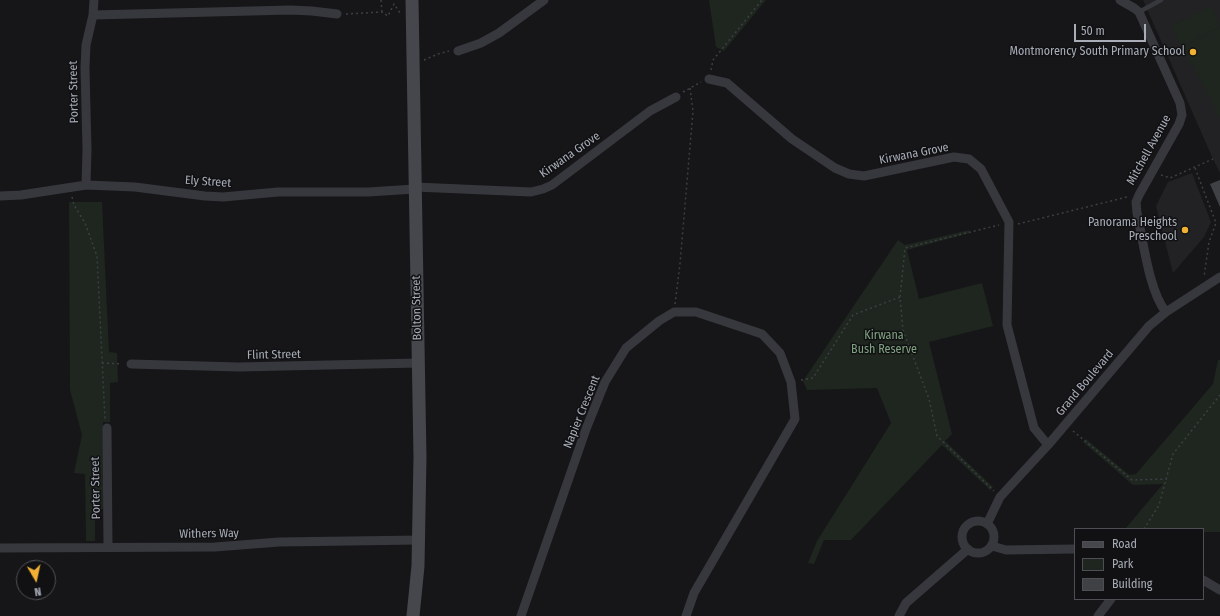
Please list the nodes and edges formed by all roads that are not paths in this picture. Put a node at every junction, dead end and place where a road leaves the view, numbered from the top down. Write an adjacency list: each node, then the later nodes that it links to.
1 (94, 0): 8 (street, Porter Street)
2 (412, 0): 13 (main road, Bolton Street)
3 (544, 0): 9 (street)
4 (1120, 0): 6 (street)
5 (1161, 0): 6 (lane)
6 (1139, 12): 16 (street, Mitchell Avenue)
7 (337, 14): 8 (street)
8 (93, 16): 12 (street, Porter Street)
9 (458, 51)
10 (709, 79): 20 (street, Kirwana Grove)
11 (676, 97): 13 (street, Kirwana Grove)
12 (86, 185): 13 (street, Ely Street); 14 (street, Ely Street)
13 (415, 188): 17 (main road, Bolton Street)
14 (0, 196)
15 (1220, 277): 16 (street, Grand Boulevard)
16 (1166, 312): 20 (street, Grand Boulevard)
17 (418, 363): 18 (street, Flint Street); 22 (main road, Bolton Street)
18 (131, 364)
19 (107, 428): 24 (street, Porter Street)
20 (1048, 446): 21 (street, Grand Boulevard)
21 (987, 524): 23 (street); 26 (street)
22 (418, 540): 24 (street, Withers Way); 31 (main road, Bolton Street)
23 (992, 546): 26 (street); 27 (street)
24 (108, 547): 25 (street, Withers Way)
25 (0, 548)
26 (968, 549): 34 (street)
27 (1074, 549)
28 (1204, 581): 29 (street)
29 (1220, 590)
30 (1110, 600): 35 (street)
31 (413, 616)
32 (521, 616): 33 (street, Napier Crescent)
33 (686, 616)
34 (899, 616)
35 (1098, 616)

